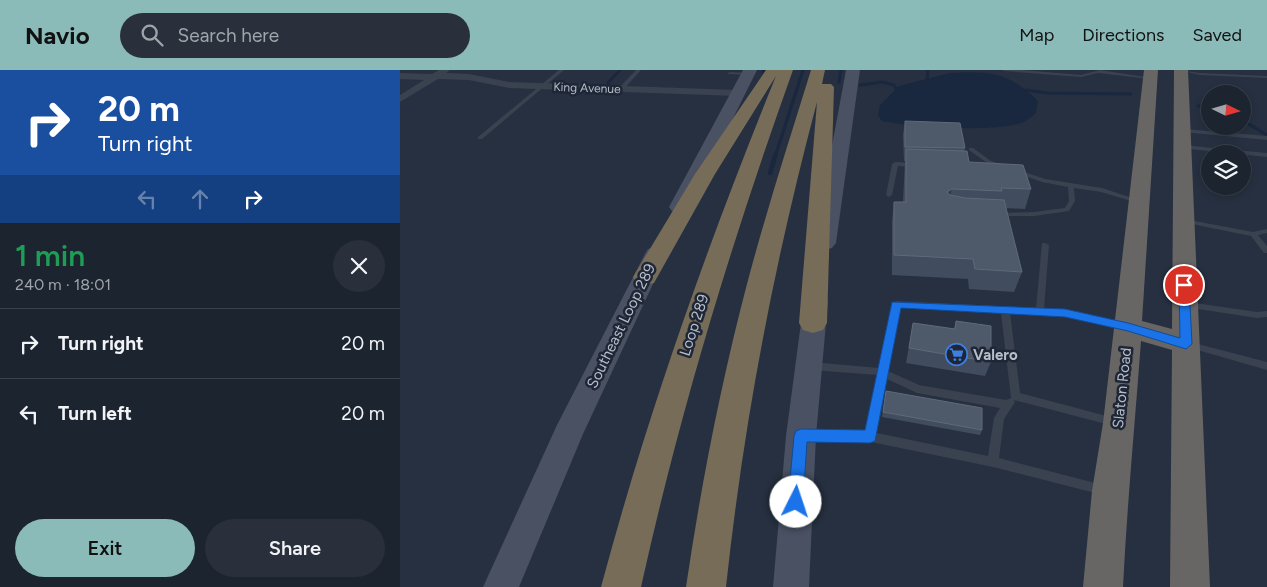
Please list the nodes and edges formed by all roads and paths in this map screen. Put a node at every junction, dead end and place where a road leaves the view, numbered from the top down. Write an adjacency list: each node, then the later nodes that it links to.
1 (562, 70): 17 (lane)
2 (639, 70): 18 (lane)
3 (773, 70): 38 (highway)
4 (786, 70): 57 (highway, Loop 289)
5 (818, 70): 58 (highway)
6 (829, 70): 43 (highway)
7 (853, 70): 43 (main road)
8 (1004, 70): 10 (lane)
9 (1181, 70): 16 (lane); 23 (highway)
10 (1098, 71): 14 (lane)
11 (749, 72): 12 (lane); 19 (main road, Southeast Loop 289)
12 (730, 73)
13 (439, 74): 15 (street, King Avenue); 17 (street, King Avenue); 20 (street)
14 (1150, 74): 31 (highway, Slaton Road)
15 (400, 76)
16 (1267, 76)
17 (543, 86): 18 (street, King Avenue); 21 (lane)
18 (621, 89): 19 (street, King Avenue)
19 (738, 94): 38 (main road, Southeast Loop 289)
20 (400, 98)
21 (480, 138)
22 (1267, 138): 23 (lane)
23 (1183, 139): 25 (lane); 33 (highway)
24 (971, 149): 28 (lane)
25 (1267, 156)
26 (923, 165): 30 (lane)
27 (979, 166): 28 (lane)
28 (1007, 167): 29 (lane)
29 (1071, 185): 31 (lane); 32 (lane)
30 (889, 195)
31 (1138, 201): 44 (highway, Slaton Road)
32 (988, 214)
33 (1184, 221): 35 (lane); 39 (highway)
34 (1267, 231): 35 (lane)
35 (1252, 234): 37 (lane)
36 (1045, 245): 41 (lane)
37 (1267, 251)
38 (645, 277): 56 (main road, Southeast Loop 289)
39 (1185, 305): 42 (lane); 45 (highway)
40 (1006, 310): 41 (lane); 48 (lane); 49 (lane)
41 (1040, 311): 44 (lane)
42 (1267, 314)
43 (813, 323): 46 (main road)
44 (1128, 327): 45 (highway); 51 (highway, Slaton Road)
45 (1186, 344): 47 (lane); 61 (highway)
46 (808, 366): 48 (lane); 52 (main road)
47 (1267, 366)
48 (882, 372): 50 (lane); 53 (lane)
49 (1015, 396): 50 (lane); 51 (lane)
50 (1008, 405): 54 (lane)
51 (1119, 423): 55 (highway, Slaton Road)
52 (801, 436): 53 (lane); 59 (main road)
53 (870, 437): 54 (lane)
54 (993, 462): 55 (lane)
55 (1110, 491): 60 (highway, Slaton Road)
56 (501, 587)
57 (621, 587)
58 (706, 587)
59 (791, 587)
60 (1103, 587)
61 (1190, 587)

